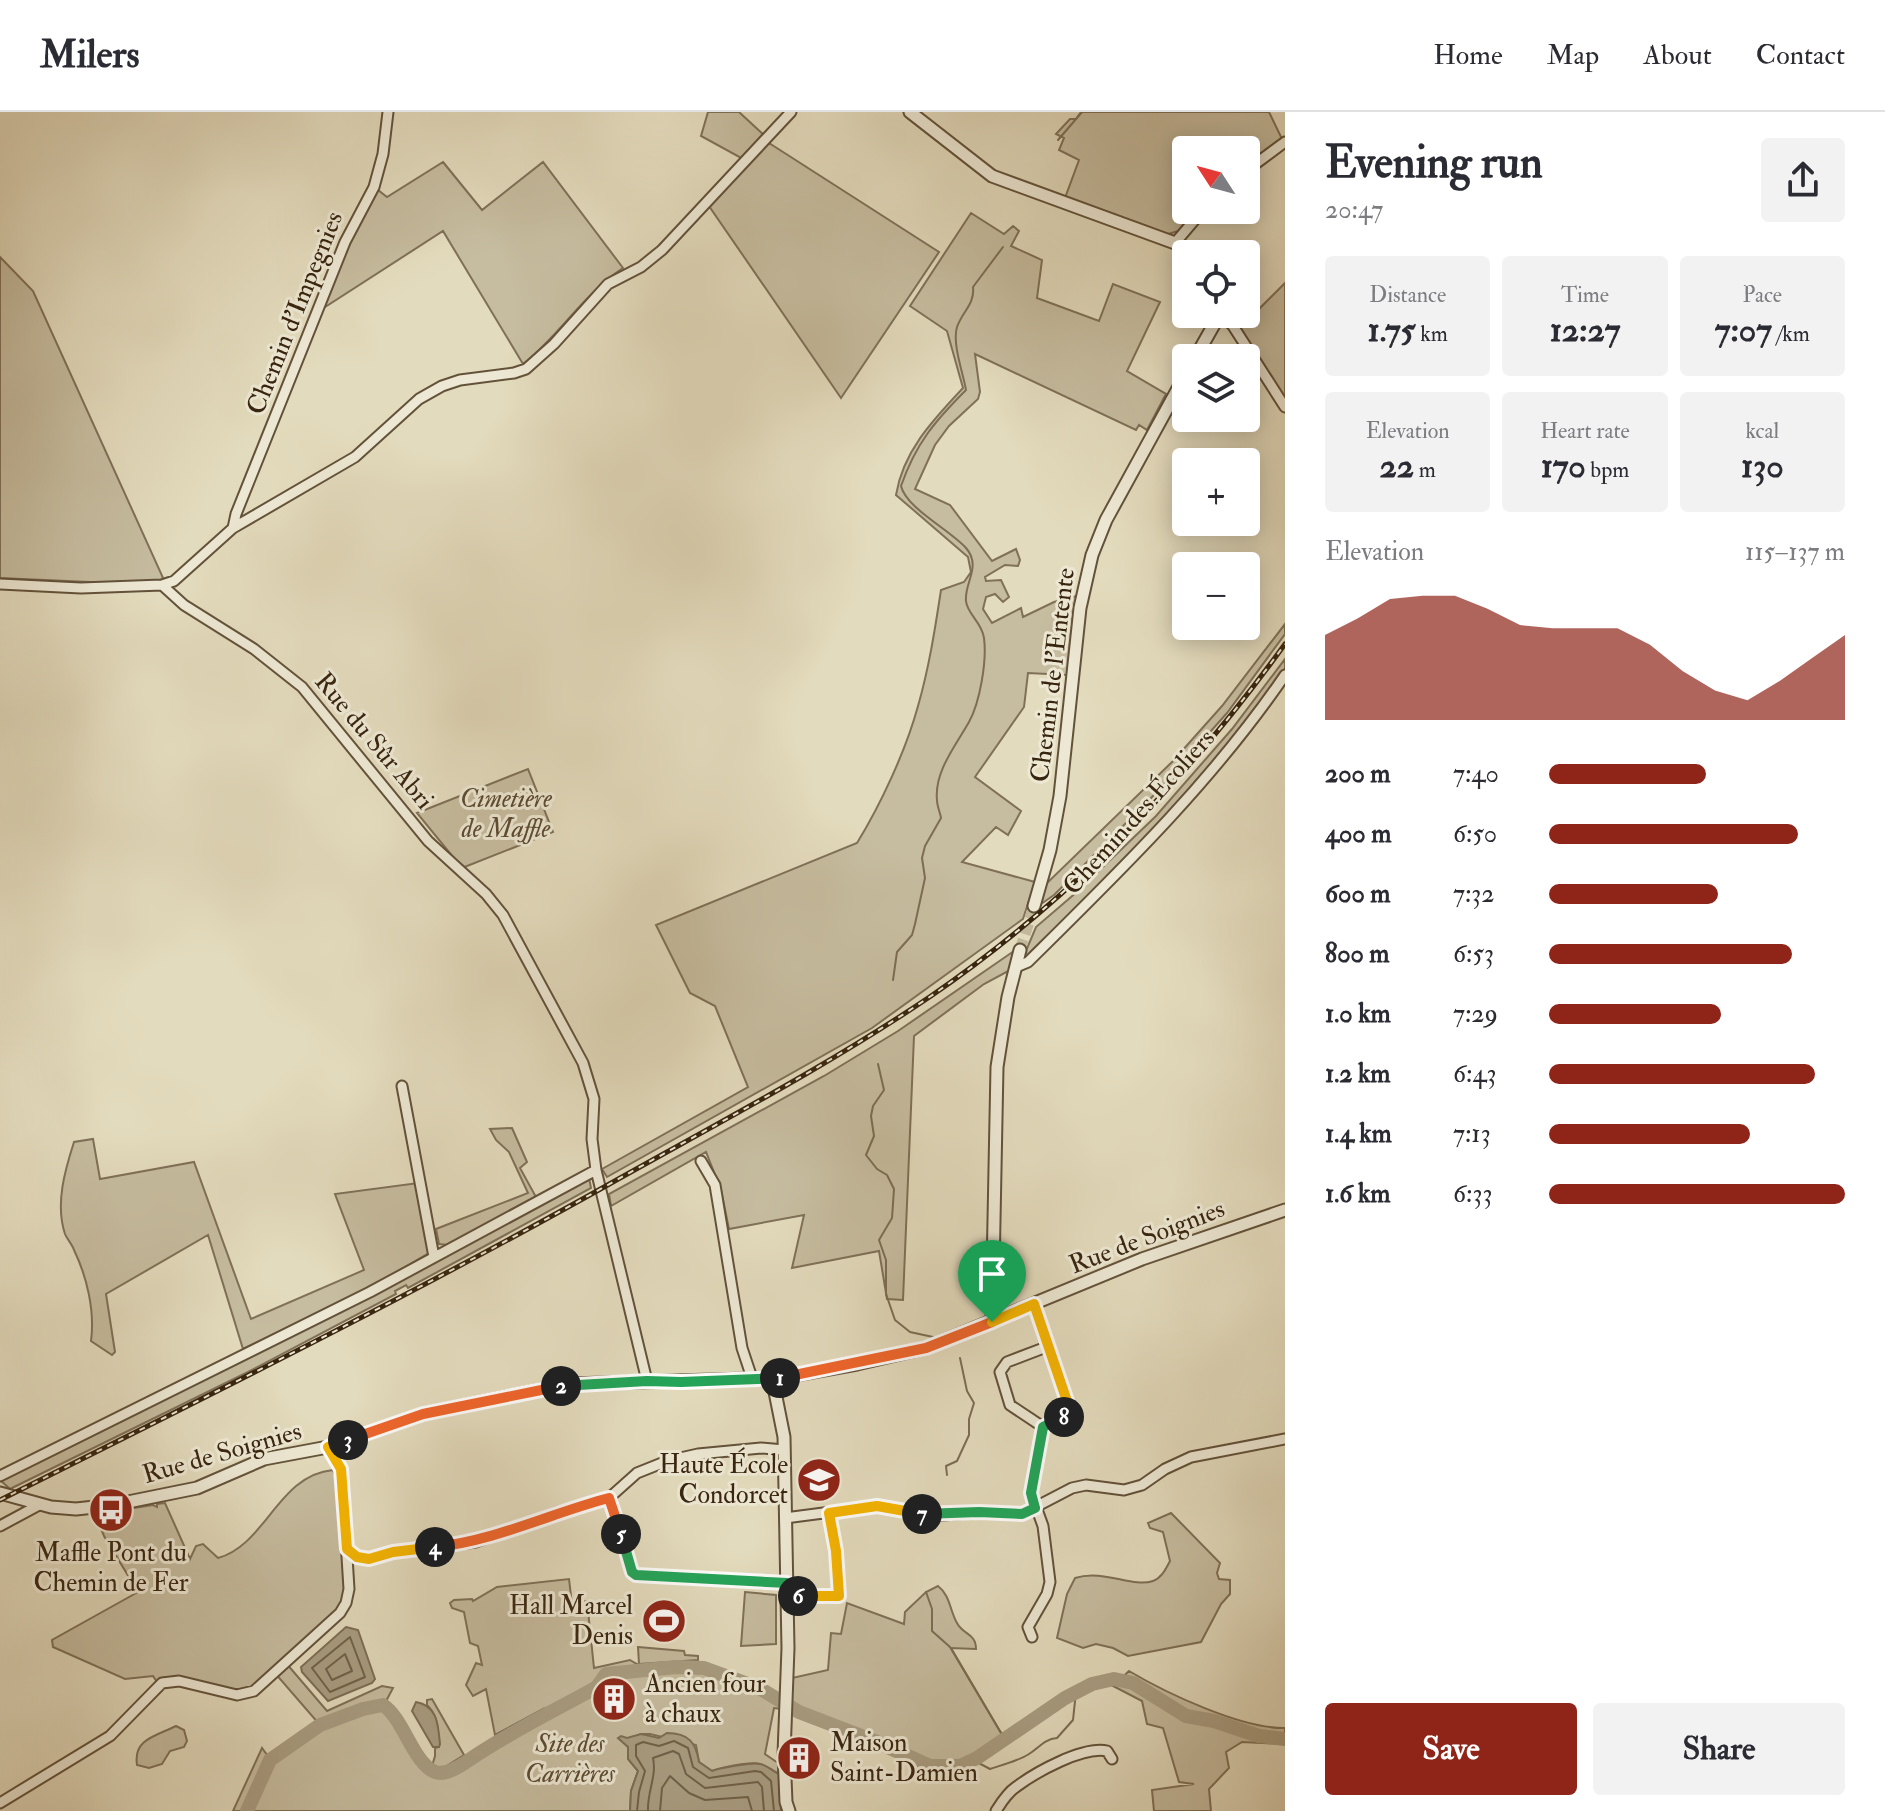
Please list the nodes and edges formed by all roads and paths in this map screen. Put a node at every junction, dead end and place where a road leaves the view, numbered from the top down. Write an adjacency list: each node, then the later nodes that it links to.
1 (388, 112): 12 (street, Chemin d'Impegnies)
2 (791, 112): 12 (street)
3 (910, 112): 8 (street)
4 (1285, 142): 5 (street)
5 (1260, 161)
6 (1191, 224): 7 (street)
7 (1178, 240)
8 (1172, 242)
9 (1234, 328): 11 (street)
10 (1172, 400): 16 (street, Chemin de l'Entente)
11 (1285, 407)
12 (233, 528): 14 (street)
13 (0, 584): 14 (street)
14 (162, 585): 21 (street, Rue du Sûr Abri)
15 (1285, 675): 18 (street, Chemin des Écoliers)
16 (1034, 906)
17 (1020, 950): 18 (street)
18 (1016, 967): 25 (street)
19 (402, 1086): 23 (street)
20 (701, 1161): 27 (street)
21 (596, 1170): 23 (street); 30 (street, Rue du Sûr Abri)
22 (1285, 1210): 24 (street, Rue de Soignies)
23 (434, 1257): 36 (street)
24 (1034, 1304): 25 (street, Rue de Soignies); 26 (street)
25 (992, 1322): 29 (street, Rue de Soignies)
26 (1049, 1346): 32 (street); 32 (street)
27 (752, 1378): 28 (street, Rue de Soignies); 30 (street, Rue de Soignies)
28 (766, 1378): 29 (street, Rue de Soignies); 31 (street)
29 (779, 1378): 31 (street)
30 (647, 1381): 34 (street, Rue de Soignies)
31 (775, 1392): 35 (street)
32 (1043, 1427): 40 (street)
33 (1285, 1439): 40 (street)
34 (328, 1447): 39 (street, Rue de Soignies); 44 (street)
35 (784, 1450): 38 (street); 42 (street)
36 (0, 1476)
37 (0, 1493): 39 (street, Rue de Soignies)
38 (609, 1498): 44 (street); 45 (street)
39 (39, 1505): 43 (street)
40 (1035, 1508): 41 (street); 46 (street)
41 (829, 1513): 42 (street); 45 (street)
42 (785, 1518): 45 (street)
43 (0, 1526)
44 (347, 1549): 48 (street)
45 (787, 1589): 49 (street)
46 (1032, 1637)
47 (1112, 1759): 50 (street)
48 (0, 1803)
49 (789, 1811)
50 (996, 1811)

